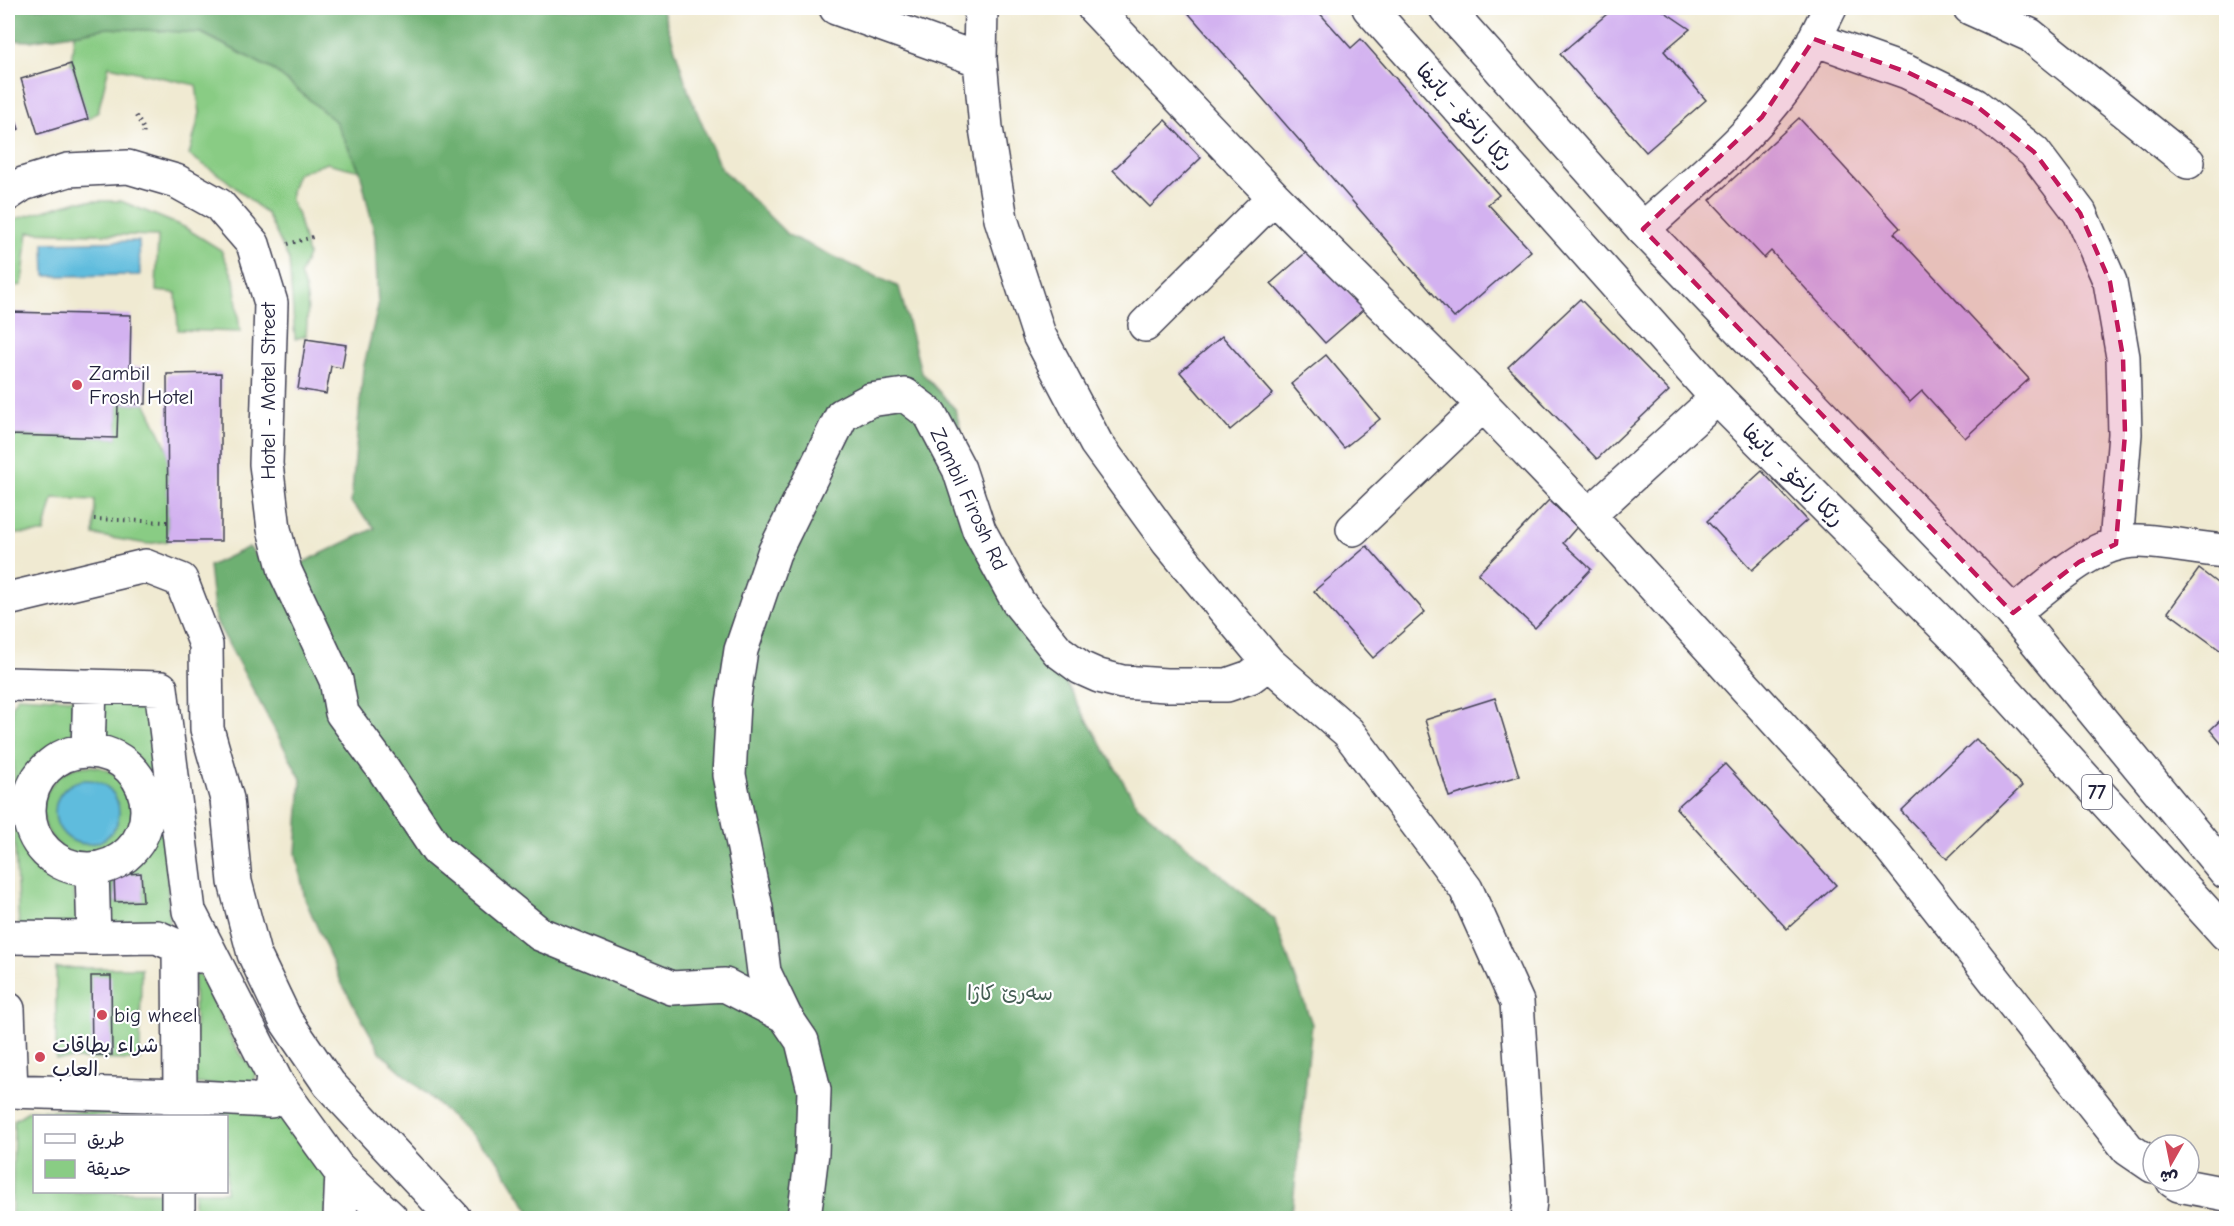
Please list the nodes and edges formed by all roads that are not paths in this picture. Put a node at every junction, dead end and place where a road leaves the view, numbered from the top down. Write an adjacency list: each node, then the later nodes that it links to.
1 (836, 8): 9 (main road)
2 (981, 8): 9 (main road)
3 (1094, 8): 12 (main road)
4 (1369, 8): 15 (main road, رێکا زاخۆ - باتیفا)
5 (1446, 8): 13 (main road)
6 (1830, 8): 8 (main road)
7 (1971, 8): 10 (main road)
8 (1814, 39): 13 (main road); 19 (main road)
9 (980, 60): 23 (main road)
10 (2188, 162)
11 (8, 194): 37 (main road, Hotel - Motel Street)
12 (1274, 197): 14 (main road); 16 (main road)
13 (1643, 229): 22 (main road)
14 (1145, 326)
15 (1716, 398): 17 (main road); 31 (main road, رێکا زاخۆ - باتیفا / 77)
16 (1483, 405): 17 (main road); 18 (main road)
17 (1589, 515): 41 (main road)
18 (1353, 529)
19 (2116, 543): 20 (main road); 22 (main road)
20 (2226, 551)
21 (8, 598): 49 (main road)
22 (2013, 613): 30 (main road)
23 (1269, 663): 37 (main road, Zambil Firosh Rd); 51 (main road)
24 (8, 684): 25 (main road)
25 (90, 686): 26 (main road); 28 (main road)
26 (88, 751): 27 (main road); 28 (main road)
27 (18, 809): 29 (main road)
28 (162, 809): 29 (main road); 35 (main road)
29 (92, 870): 33 (main road)
30 (2226, 872)
31 (2226, 934)
32 (8, 938): 33 (main road)
33 (94, 938): 34 (main road)
34 (179, 948): 35 (main road); 40 (main road)
35 (213, 961): 38 (main road)
36 (8, 1009): 39 (main road)
37 (785, 1016): 50 (main road, Zambil Firosh Rd)
38 (273, 1076): 40 (main road); 42 (main road)
39 (9, 1091): 40 (main road)
40 (180, 1106)
41 (2141, 1158)
42 (342, 1172): 47 (main road); 48 (main road)
43 (2201, 1189): 45 (main road)
44 (178, 1193): 46 (main road)
45 (2226, 1194)
46 (178, 1218)
47 (340, 1218)
48 (391, 1218)
49 (454, 1218)
50 (804, 1218)
51 (1528, 1218)

